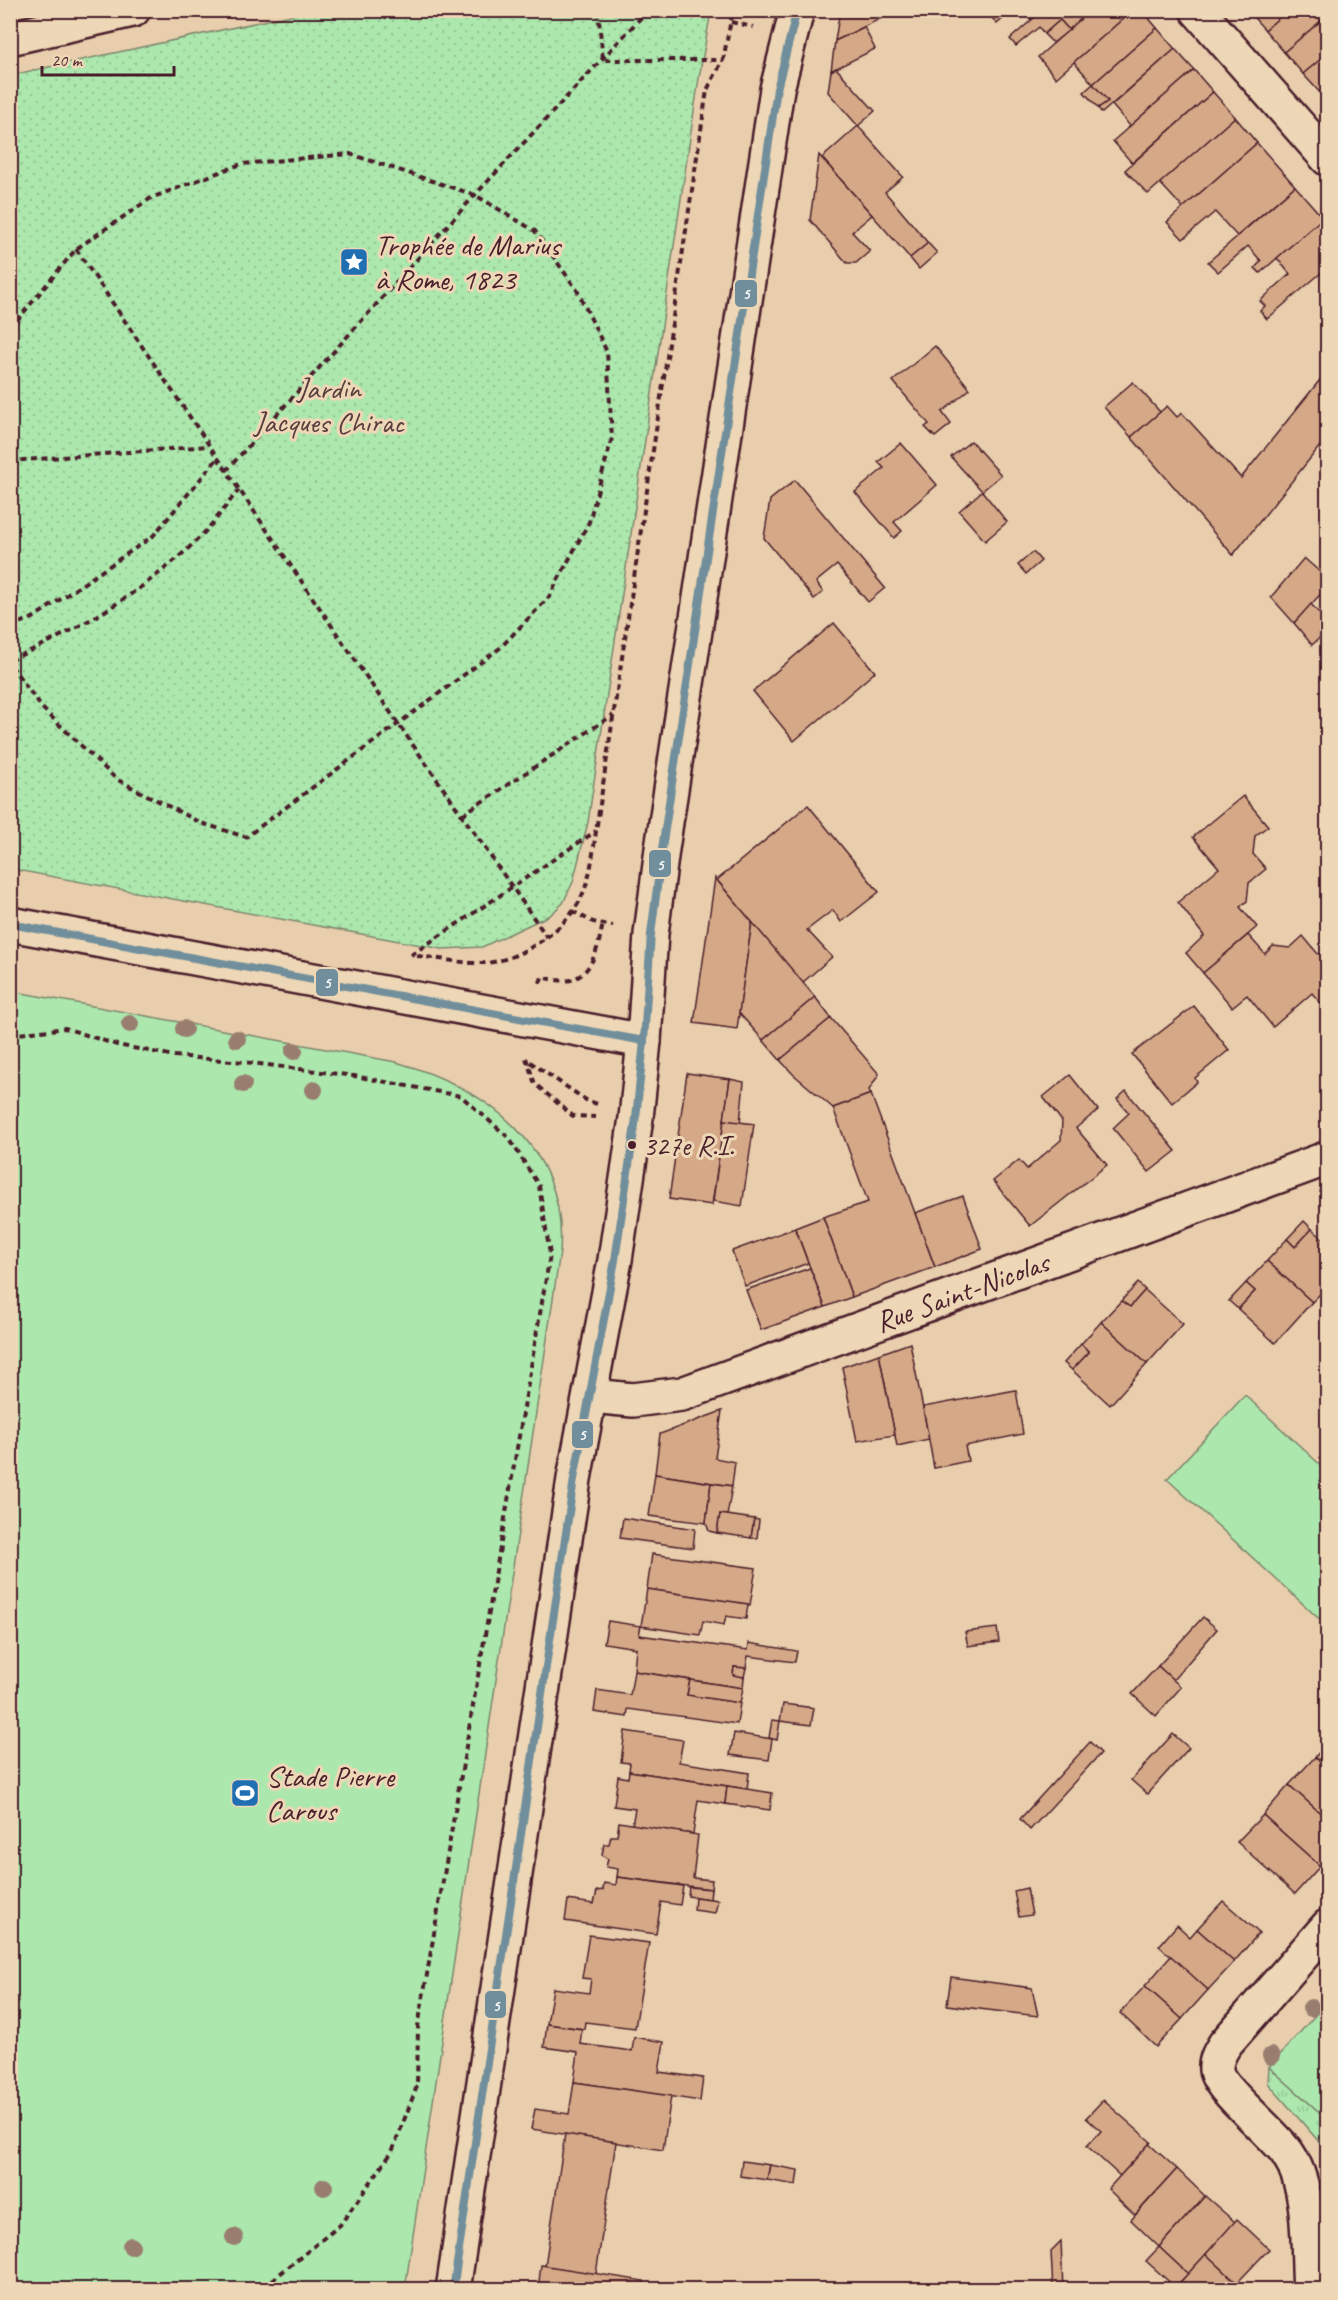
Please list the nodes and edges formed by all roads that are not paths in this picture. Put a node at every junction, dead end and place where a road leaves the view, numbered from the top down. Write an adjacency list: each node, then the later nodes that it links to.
1 (133, 10): 4 (street)
2 (798, 10): 7 (street)
3 (1197, 10): 5 (street)
4 (10, 38)
5 (1328, 159)
6 (10, 924): 7 (street)
7 (644, 1041): 9 (street)
8 (1328, 1158): 9 (street, Rue Saint-Nicolas)
9 (591, 1396): 11 (street)
10 (1328, 1926): 12 (street)
11 (453, 2289)
12 (1310, 2289)

